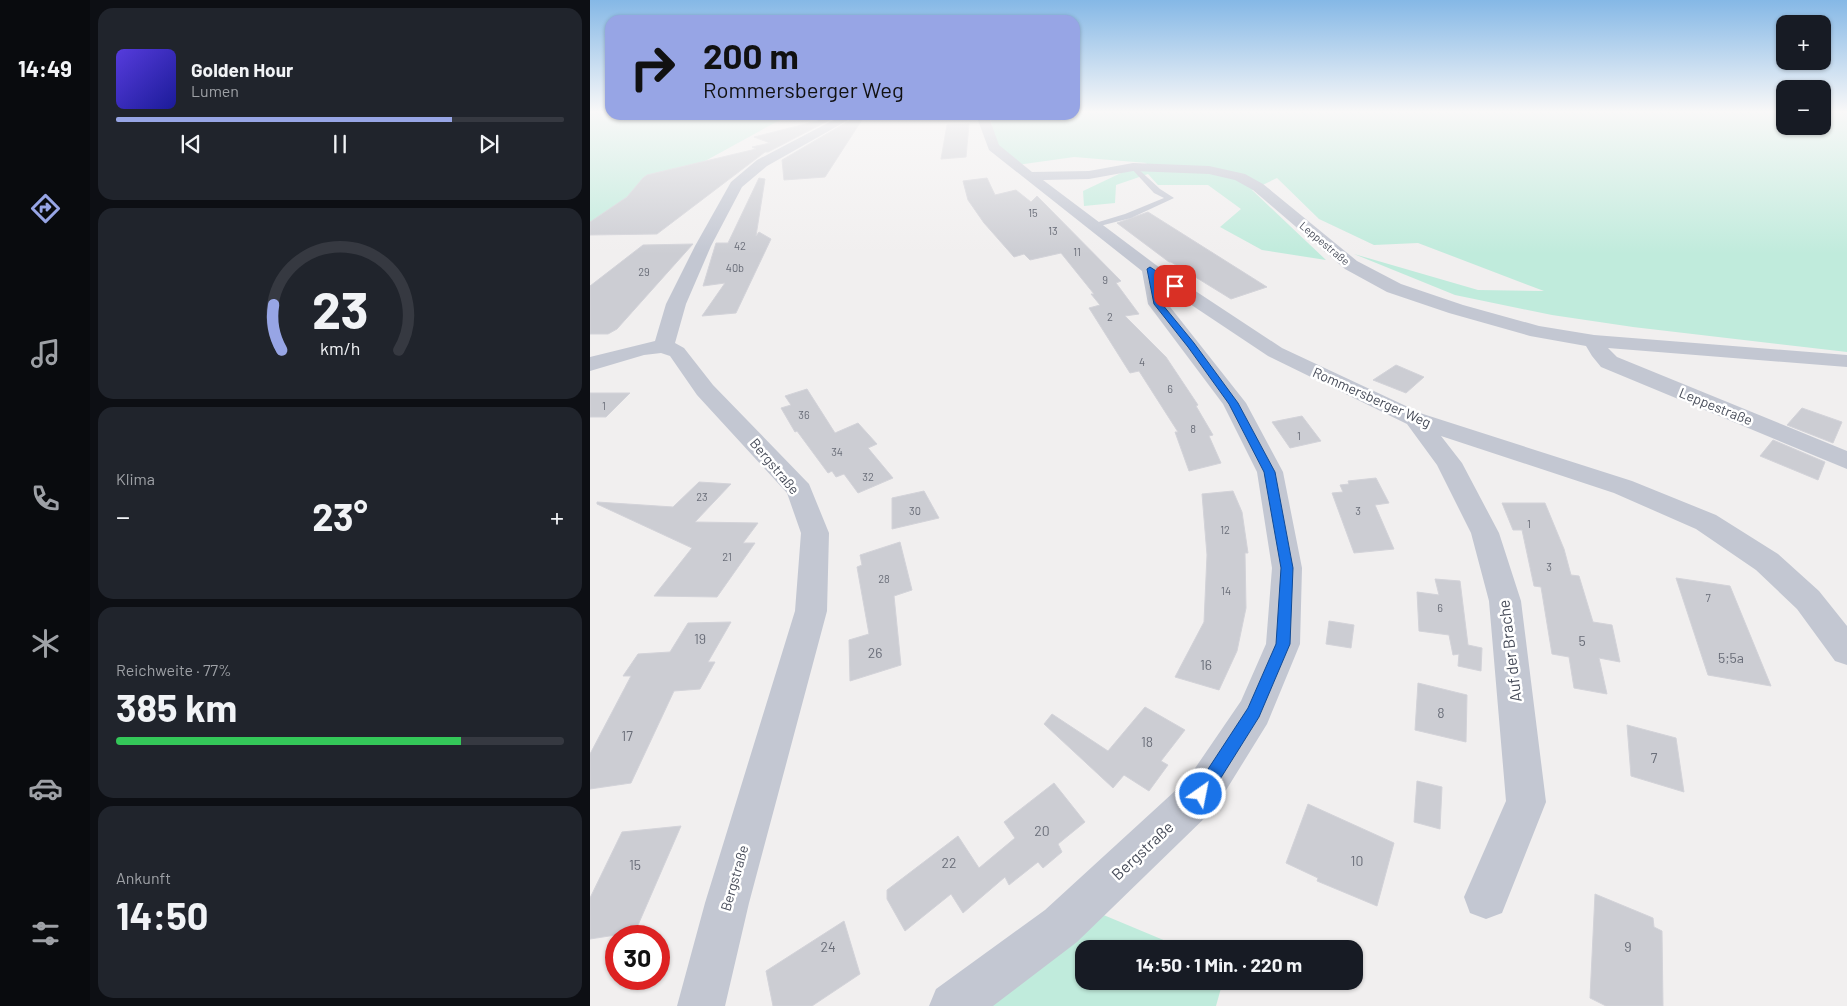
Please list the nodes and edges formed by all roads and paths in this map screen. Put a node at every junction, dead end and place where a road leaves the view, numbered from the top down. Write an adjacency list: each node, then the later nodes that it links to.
1 (769, 160): 10 (street)
2 (1009, 160): 4 (street, Rommersberger Weg)
3 (1133, 167): 5 (street, Leppestraße); 7 (lane); 9 (street, Leppestraße)
4 (1028, 176): 5 (street, Leppestraße); 6 (street, Rommersberger Weg)
5 (1089, 176): 6 (street, Leppestraße)
6 (1056, 196): 7 (street, Rommersberger Weg)
7 (1095, 226): 8 (street, Rommersberger Weg)
8 (1150, 269): 13 (street, Rommersberger Weg); 18 (street, Bergstraße)
9 (1594, 341): 11 (street, Leppestraße); 14 (street, Leppestraße)
10 (664, 346): 12 (street); 17 (street, Bergstraße)
11 (1847, 361)
12 (590, 364)
13 (1415, 419): 15 (street, Rommersberger Weg); 16 (street, Auf der Brache)
14 (1847, 461)
15 (1847, 650)
16 (1486, 897)
17 (701, 1006)
18 (953, 1006)

